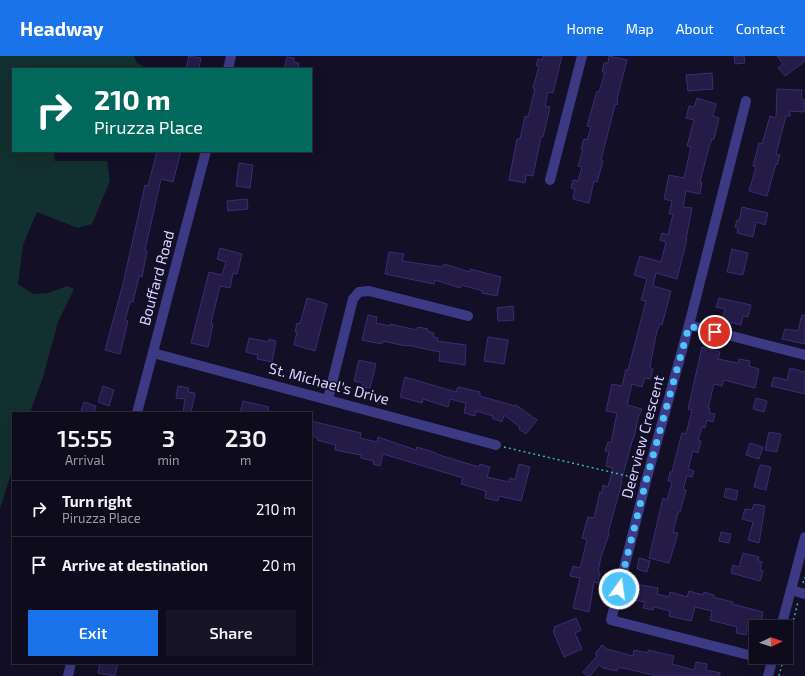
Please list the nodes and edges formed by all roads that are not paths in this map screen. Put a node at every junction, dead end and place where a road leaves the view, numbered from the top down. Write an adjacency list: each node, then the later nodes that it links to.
1 (231, 56): 3 (street)
2 (582, 56): 6 (street)
3 (228, 68)
4 (746, 101): 8 (street, Deerview Crescent)
5 (206, 152): 9 (street, Bouffard Road)
6 (550, 180)
7 (468, 316): 11 (street)
8 (689, 326): 10 (street); 17 (street, Deerview Crescent)
9 (153, 353): 11 (street, St. Michael's Drive); 12 (street, Bouffard Road)
10 (805, 355)
11 (328, 399): 13 (street, St. Michael's Drive)
12 (137, 412)
13 (496, 445)
14 (805, 537): 15 (street)
15 (799, 592): 16 (street)
16 (785, 620)
17 (749, 653)
18 (71, 664): 20 (street)
19 (772, 664): 21 (street)
20 (68, 676)
21 (768, 676)

